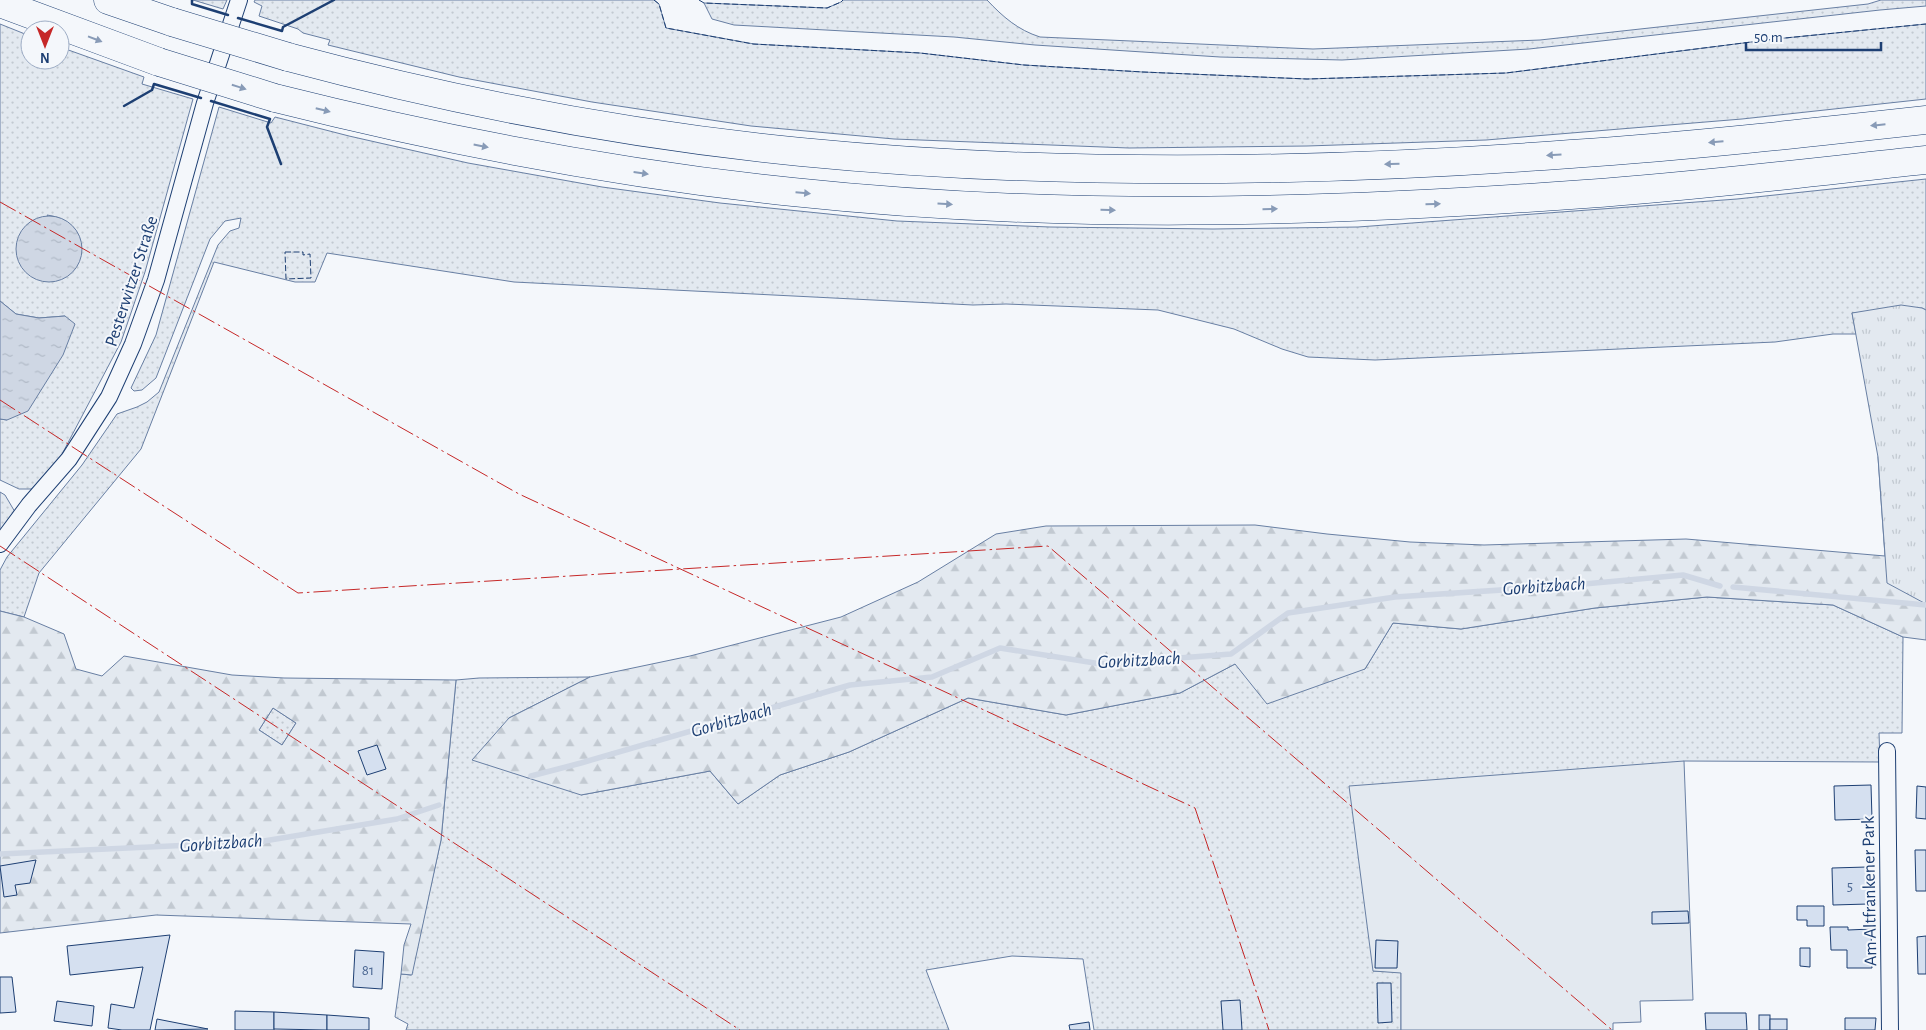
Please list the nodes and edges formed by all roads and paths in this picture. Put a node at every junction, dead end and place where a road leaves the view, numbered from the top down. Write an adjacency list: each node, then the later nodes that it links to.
1 (108, 0): 4 (highway, one-way to 1, bridge)
2 (239, 0): 6 (street, Pesterwitzer Straße)
3 (0, 3): 5 (highway, one-way to 5, bridge)
4 (1926, 120)
5 (1926, 160)
6 (0, 544)
7 (1887, 751): 8 (street, Am Altfrankener Park)
8 (1890, 1030)

